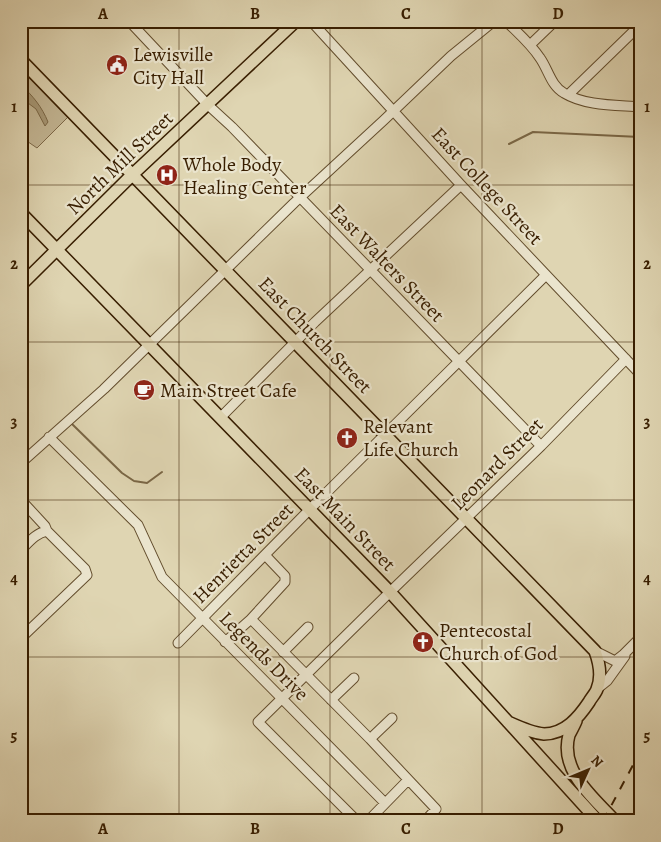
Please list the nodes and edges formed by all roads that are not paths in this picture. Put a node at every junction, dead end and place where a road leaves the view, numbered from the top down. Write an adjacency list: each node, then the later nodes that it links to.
1 (129, 21): 11 (street, East Walters Street)
2 (296, 21): 11 (main road, North Mill Street)
3 (312, 21): 13 (street, East College Street)
4 (494, 21): 13 (street)
5 (506, 21): 8 (street)
6 (556, 21): 8 (street)
7 (639, 27): 10 (street)
8 (530, 45): 10 (street)
9 (21, 60): 14 (main road, East Church Street)
10 (568, 95): 12 (street)
11 (208, 105): 14 (main road, North Mill Street); 16 (street, East Walters Street)
12 (640, 107)
13 (394, 111): 15 (street, East College Street); 16 (street)
14 (132, 175): 18 (main road, North Mill Street); 19 (main road, East Church Street)
15 (462, 185): 20 (street); 21 (street, East College Street)
16 (300, 198): 19 (street); 20 (street, East Walters Street)
17 (21, 214): 18 (main road, East Main Street)
18 (58, 250): 22 (main road, North Mill Street); 24 (main road, East Main Street)
19 (226, 270): 23 (main road, East Church Street); 24 (street)
20 (370, 270): 23 (street); 26 (street, East Walters Street)
21 (546, 275): 25 (street, East College Street); 26 (street, Henrietta Street)
22 (21, 285)
23 (295, 343): 28 (street); 29 (main road, East Church Street)
24 (149, 345): 28 (main road, East Main Street); 30 (street)
25 (626, 359): 27 (street, East College Street); 31 (street, Leonard Street)
26 (459, 362): 29 (street, Henrietta Street); 31 (street, East Walters Street)
27 (640, 374)
28 (221, 417): 34 (main road, East Main Street)
29 (385, 436): 34 (street, Henrietta Street); 35 (main road, East Church Street)
30 (49, 437): 32 (street); 41 (street, Legends Drive)
31 (541, 446): 35 (street, Leonard Street)
32 (21, 463)
33 (21, 500): 36 (street)
34 (309, 510): 38 (street, Henrietta Street); 39 (main road, East Main Street)
35 (466, 519): 39 (street, Leonard Street); 48 (main road, East Church Street)
36 (47, 532): 37 (street); 43 (street)
37 (21, 550)
38 (265, 555): 40 (street); 41 (street, Henrietta Street)
39 (390, 592): 50 (street, Leonard Street); 57 (main road, East Main Street)
40 (251, 618): 45 (street); 49 (street)
41 (202, 619): 45 (street, Legends Drive); 46 (street, Henrietta Street)
42 (308, 627): 49 (street)
43 (21, 638)
44 (640, 638): 47 (street)
45 (225, 642): 53 (street, Legends Drive)
46 (178, 643)
47 (630, 648): 48 (street); 52 (street)
48 (595, 651): 52 (main road)
49 (283, 652): 50 (street)
50 (306, 675): 53 (street, Leonard Street); 54 (street)
51 (354, 678): 54 (street)
52 (597, 689): 56 (main road)
53 (281, 699): 60 (street, Legends Drive); 61 (street, Leonard Street)
54 (331, 700): 58 (street)
55 (392, 718): 58 (street)
56 (577, 720): 57 (main road); 65 (main road)
57 (508, 722): 64 (main road, East Main Street)
58 (370, 739): 59 (street)
59 (408, 780): 60 (street); 63 (street)
60 (385, 803): 62 (street)
61 (357, 821)
62 (368, 821)
63 (424, 821)
64 (598, 821)
65 (615, 821)

